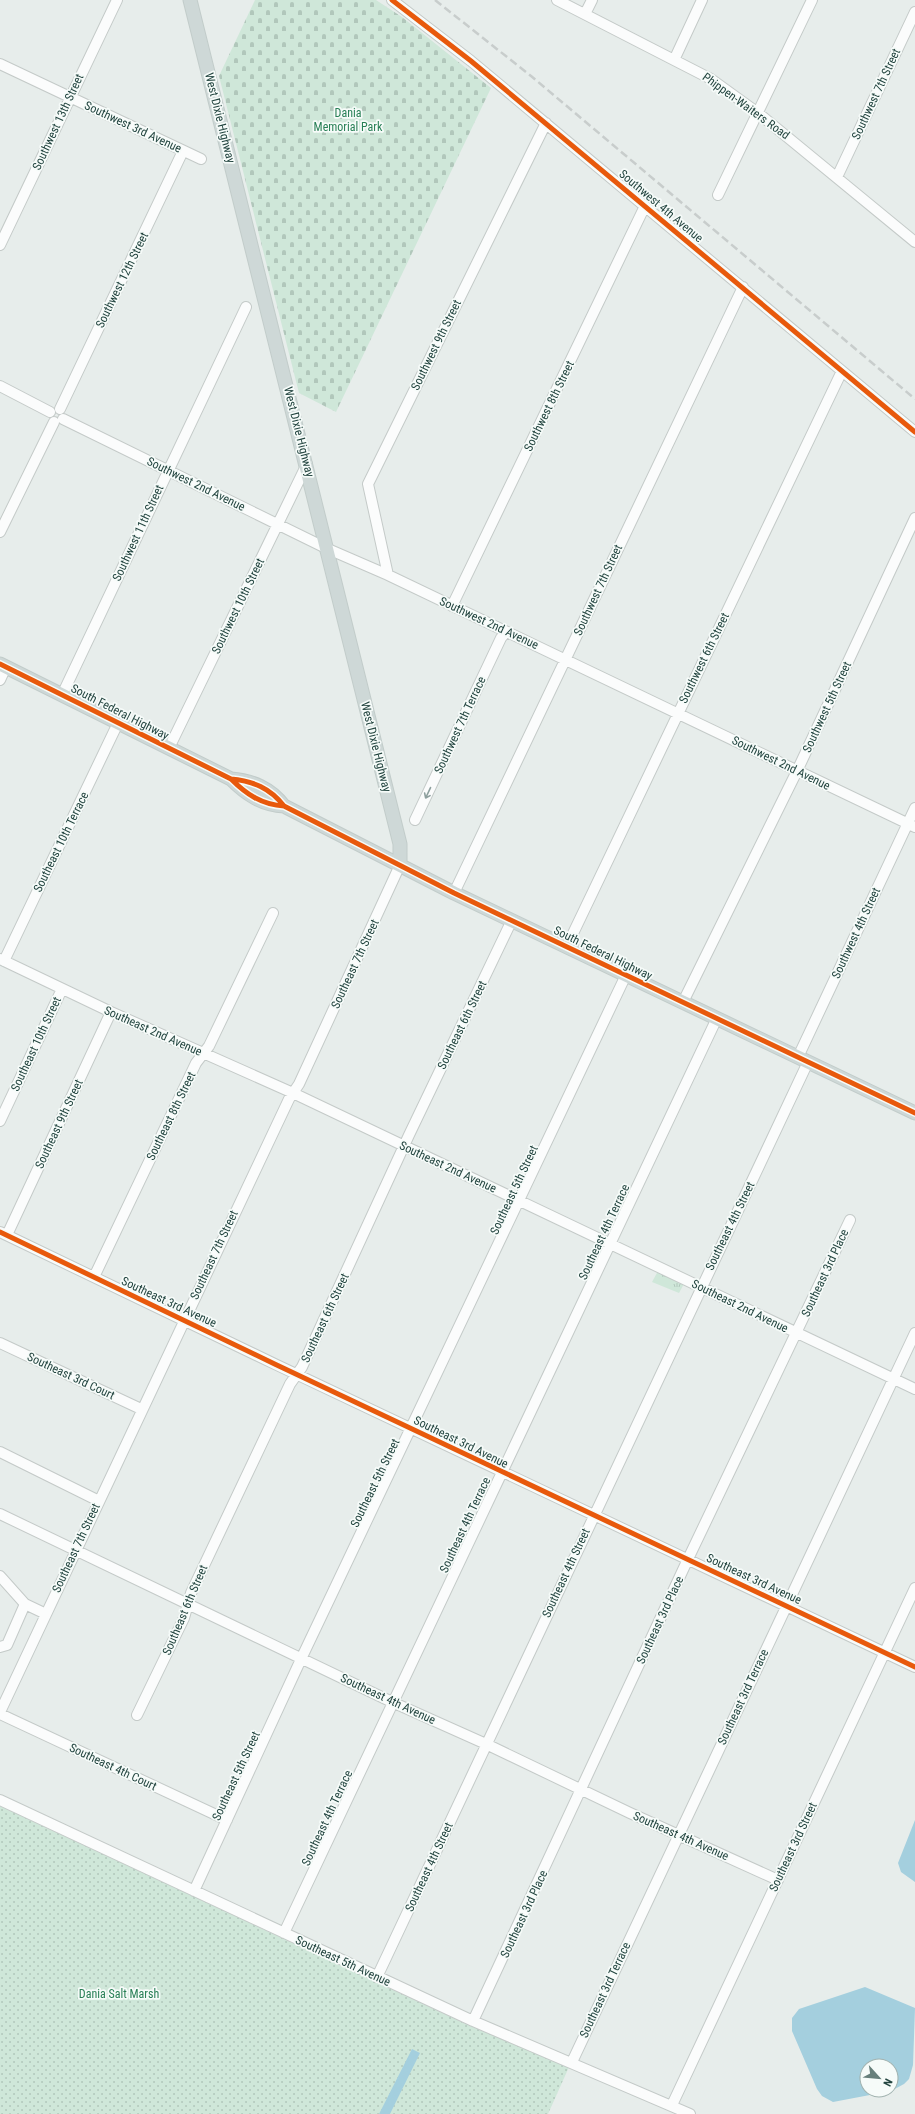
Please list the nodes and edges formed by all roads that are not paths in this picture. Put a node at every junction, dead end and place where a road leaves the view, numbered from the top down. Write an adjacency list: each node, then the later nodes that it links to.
1 (117, 0): 12 (street, Southwest 13th Street)
2 (190, 0): 28 (main road, West Dixie Highway)
3 (392, 0): 14 (street, Southwest 4th Avenue)
4 (557, 0): 9 (street, Phippen-Waiters Road)
5 (592, 0): 9 (street)
6 (702, 0): 10 (street)
7 (812, 0): 13 (street)
8 (915, 12): 17 (street, Southwest 7th Street)
9 (585, 14): 10 (street, Phippen-Waiters Road)
10 (675, 58): 13 (street, Phippen-Waiters Road)
11 (0, 64): 12 (street, Southwest 3rd Avenue)
12 (70, 97): 15 (street, Southwest 3rd Avenue); 21 (street, Southwest 13th Street)
13 (758, 113): 17 (street, Phippen-Waiters Road); 18 (street)
14 (546, 123): 19 (street, Southwest 4th Avenue); 34 (street, Southwest 9th Street)
15 (183, 151): 16 (street, Southwest 3rd Avenue); 26 (street, Southwest 12th Street)
16 (201, 159)
17 (837, 177): 20 (street, Phippen-Waiters Road)
18 (718, 195)
19 (646, 206): 22 (street, Southwest 4th Avenue); 35 (street, Southwest 8th Street)
20 (915, 242)
21 (0, 245)
22 (743, 287): 24 (street, Southwest 4th Avenue); 37 (street, Southwest 7th Street)
23 (246, 307): 29 (street, Southwest 11th Street)
24 (842, 371): 27 (street, Southwest 4th Avenue); 41 (street, Southwest 6th Street)
25 (0, 386): 26 (street, Southwest 2nd Avenue)
26 (57, 415): 29 (street, Southwest 2nd Avenue); 32 (street, Southwest 12th Street)
27 (915, 432)
28 (307, 464): 31 (street, Southwest 10th Street); 33 (main road, West Dixie Highway)
29 (168, 469): 31 (street, Southwest 2nd Avenue); 40 (street, Southwest 11th Street)
30 (915, 518): 44 (street, Southwest 5th Street)
31 (277, 524): 33 (street, Southwest 2nd Avenue); 43 (street, Southwest 10th Street)
32 (0, 532)
33 (328, 549): 34 (street, Southwest 2nd Avenue); 48 (main road, West Dixie Highway)
34 (388, 575): 35 (street, Southwest 2nd Avenue)
35 (452, 606): 36 (street, Southwest 2nd Avenue)
36 (506, 632): 37 (street, Southwest 2nd Avenue); 46 (street, Southwest 7th Terrace, one-way to 46)
37 (565, 660): 41 (street, Southwest 2nd Avenue); 49 (street, Southwest 7th Street)
38 (3, 665): 39 (street); 40 (main road, South Federal Highway)
39 (0, 680)
40 (62, 694): 42 (main road, South Federal Highway)
41 (677, 713): 44 (street, Southwest 2nd Avenue); 52 (street, Southwest 6th Street)
42 (118, 723): 43 (main road, South Federal Highway); 53 (street, Southeast 10th Terrace)
43 (169, 748): 48 (main road, South Federal Highway)
44 (797, 771): 47 (street, Southwest 2nd Avenue); 56 (street, Southwest 5th Street)
45 (915, 808): 47 (street, Southwest 4th Street)
46 (415, 819)
47 (911, 825): 60 (street, Southwest 4th Street)
48 (400, 865): 49 (main road, South Federal Highway); 61 (street, Southeast 7th Street)
49 (454, 893): 51 (main road, South Federal Highway)
50 (273, 913): 59 (street, Southeast 8th Street)
51 (512, 920): 52 (main road, South Federal Highway); 64 (street, Southeast 6th Street)
52 (566, 946): 54 (main road, South Federal Highway)
53 (2, 960): 55 (street, Southeast 2nd Avenue)
54 (626, 975): 56 (main road, South Federal Highway); 65 (street, Southeast 5th Street)
55 (62, 989): 57 (street, Southeast 2nd Avenue); 63 (street, Southeast 10th Street)
56 (682, 1002): 58 (main road, South Federal Highway)
57 (111, 1012): 59 (street, Southeast 2nd Avenue); 67 (street, Southeast 9th Street)
58 (717, 1018): 60 (main road, South Federal Highway); 68 (street, Southeast 4th Terrace)
59 (204, 1053): 61 (street, Southeast 2nd Avenue); 69 (street, Southeast 8th Street)
60 (803, 1060): 62 (main road, South Federal Highway); 70 (street, Southeast 4th Street)
61 (293, 1093): 64 (street, Southeast 2nd Avenue); 71 (street, Southeast 7th Street)
62 (915, 1113)
63 (0, 1121)
64 (405, 1146): 65 (street, Southeast 2nd Avenue); 75 (street, Southeast 6th Street)
65 (520, 1201): 68 (street, Southeast 2nd Avenue); 79 (street, Southeast 5th Street)
66 (850, 1220): 72 (street, Southeast 3rd Place)
67 (4, 1233): 69 (street, Southeast 3rd Avenue)
68 (609, 1244): 70 (street, Southeast 2nd Avenue); 81 (street, Southeast 4th Terrace)
69 (94, 1277): 71 (street, Southeast 3rd Avenue)
70 (701, 1287): 72 (street, Southeast 2nd Avenue); 84 (street, Southeast 4th Street)
71 (183, 1321): 75 (street, Southeast 3rd Avenue); 78 (street, Southeast 7th Street)
72 (797, 1333): 76 (street, Southeast 2nd Avenue); 86 (street, Southeast 3rd Place)
73 (915, 1333): 76 (street, Southeast 3rd Terrace)
74 (0, 1343): 78 (street, Southeast 3rd Court)
75 (297, 1374): 79 (street, Southeast 3rd Avenue); 89 (street, Southeast 6th Street)
76 (894, 1379): 77 (street, Southeast 2nd Avenue); 91 (street, Southeast 3rd Terrace)
77 (915, 1389)
78 (141, 1409): 82 (street, Southeast 7th Street)
79 (412, 1429): 81 (street, Southeast 3rd Avenue); 95 (street, Southeast 5th Street)
80 (0, 1452): 82 (street)
81 (501, 1472): 84 (street, Southeast 3rd Avenue); 97 (street, Southeast 4th Terrace)
82 (99, 1501): 85 (street, Southeast 7th Street)
83 (0, 1514): 85 (street, Southeast 4th Avenue)
84 (593, 1516): 86 (street, Southeast 3rd Avenue); 100 (street, Southeast 4th Street)
85 (76, 1550): 89 (street, Southeast 4th Avenue); 92 (street, Southeast 7th Street)
86 (688, 1559): 91 (street, Southeast 3rd Avenue); 101 (street, Southeast 3rd Place)
87 (0, 1576): 90 (street)
88 (915, 1588): 94 (street, Southeast 3rd Street)
89 (188, 1603): 95 (street, Southeast 4th Avenue); 99 (street, Southeast 6th Street)
90 (25, 1604): 92 (street); 93 (street)
91 (787, 1605): 94 (street, Southeast 3rd Avenue); 104 (street, Southeast 3rd Terrace)
92 (46, 1614): 98 (street, Southeast 7th Street)
93 (0, 1648)
94 (885, 1653): 96 (street, Southeast 3rd Avenue); 105 (street, Southeast 3rd Street)
95 (302, 1657): 97 (street, Southeast 4th Avenue); 103 (street, Southeast 5th Street)
96 (915, 1667)
97 (392, 1702): 100 (street, Southeast 4th Avenue); 107 (street, Southeast 4th Terrace)
98 (0, 1713): 103 (street, Southeast 4th Court)
99 (137, 1715)
100 (486, 1744): 101 (street, Southeast 4th Avenue); 108 (street, Southeast 4th Street)
101 (582, 1790): 104 (street, Southeast 4th Avenue); 109 (street, Southeast 3rd Place)
102 (0, 1800): 106 (street, Southeast 5th Avenue)
103 (227, 1820): 106 (street, Southeast 5th Street)
104 (678, 1835): 105 (street, Southeast 4th Avenue); 110 (street, Southeast 3rd Terrace)
105 (778, 1880): 111 (street, Southeast 3rd Street)
106 (194, 1891): 107 (street, Southeast 5th Avenue)
107 (284, 1933): 108 (street, Southeast 5th Avenue)
108 (377, 1977): 109 (street, Southeast 5th Avenue)
109 (473, 2021): 110 (street, Southeast 5th Avenue)
110 (572, 2062): 111 (street, Southeast 5th Avenue)
111 (672, 2106): 112 (street, Southeast 5th Avenue)
112 (690, 2114)

